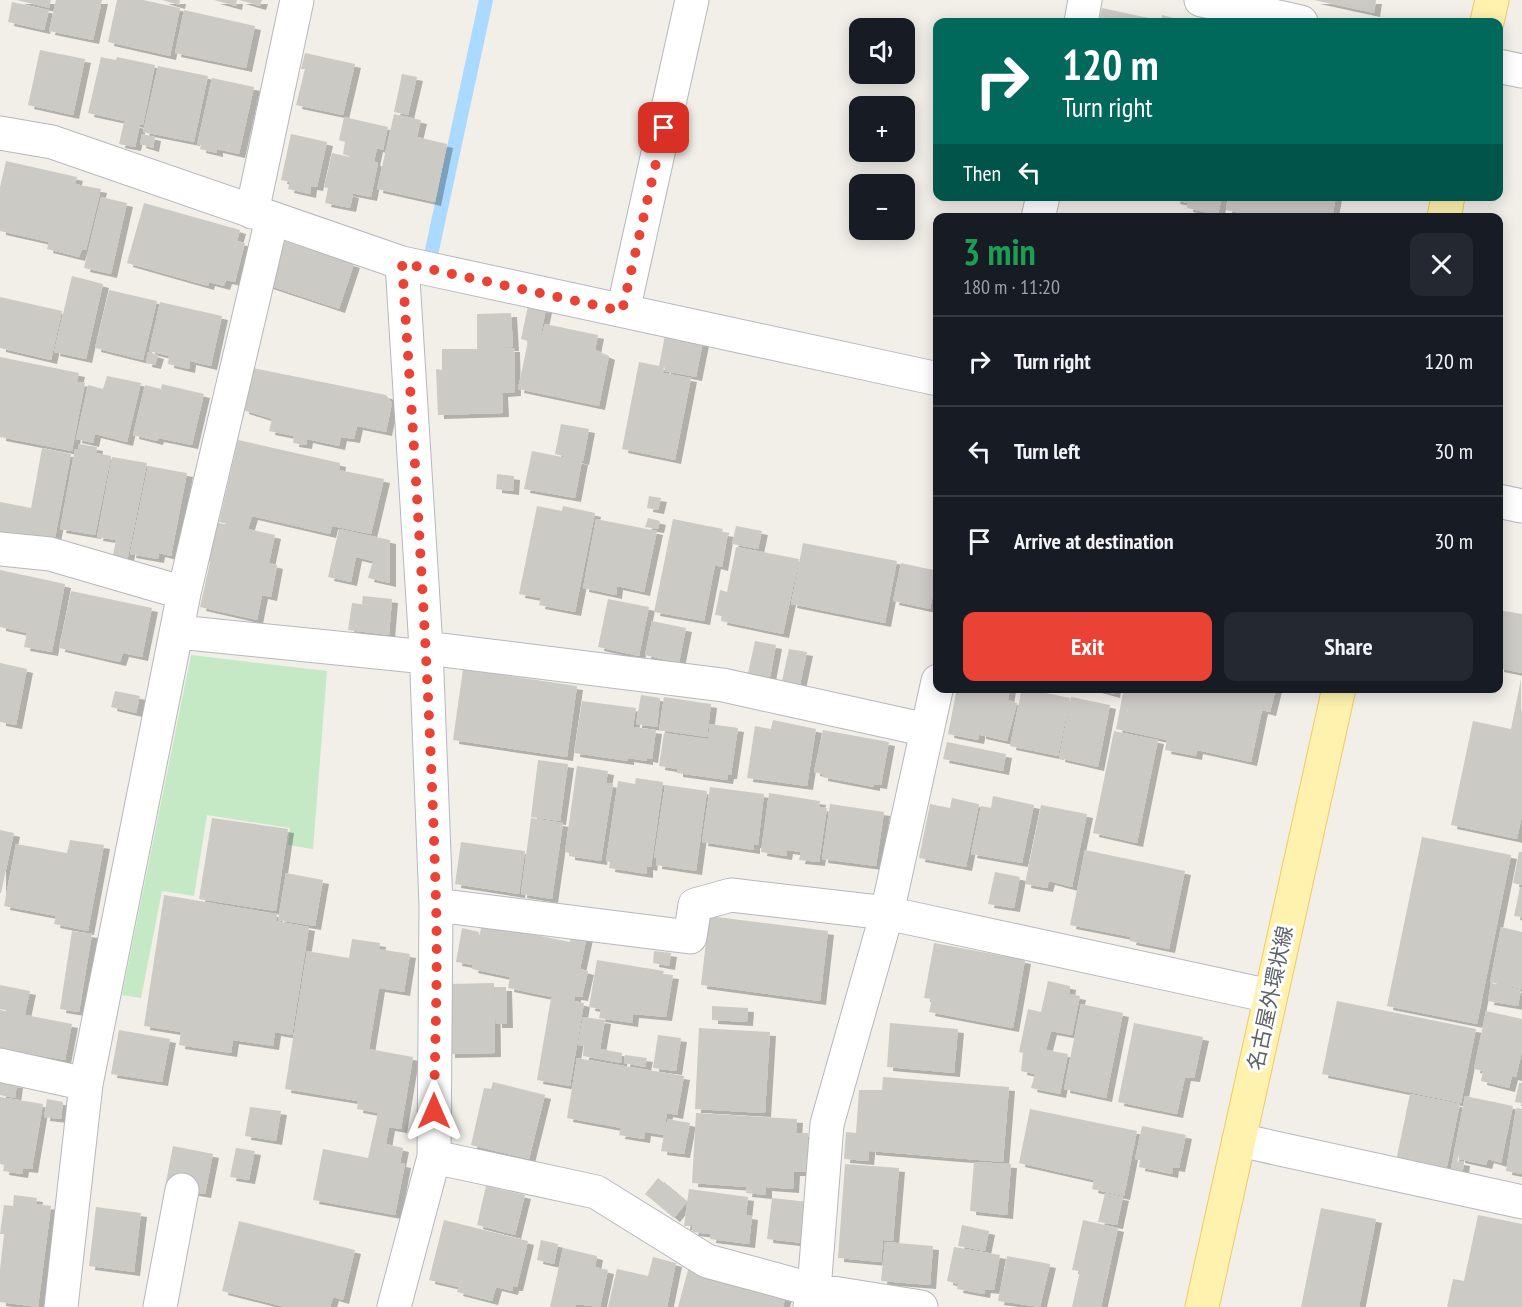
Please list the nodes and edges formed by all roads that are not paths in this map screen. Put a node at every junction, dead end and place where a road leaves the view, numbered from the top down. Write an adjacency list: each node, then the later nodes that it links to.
1 (297, 0): 12 (street)
2 (692, 0): 14 (street)
3 (1085, 0): 6 (street)
4 (1201, 0): 7 (street)
5 (1492, 0): 8 (main road)
6 (1082, 18)
7 (1283, 18)
8 (1488, 18)
9 (1503, 67): 10 (street)
10 (1522, 71)
11 (0, 133): 12 (street)
12 (262, 215): 13 (street); 19 (street)
13 (402, 263): 14 (street); 21 (street)
14 (622, 311): 15 (street)
15 (933, 378)
16 (1503, 502): 17 (street)
17 (1522, 506)
18 (0, 549): 19 (street)
19 (184, 593): 20 (street)
20 (178, 632): 21 (street); 29 (street)
21 (426, 652): 24 (street); 25 (street)
22 (935, 693): 24 (street)
23 (1338, 693): 27 (main road, 名古屋外環状線)
24 (927, 730): 26 (street)
25 (436, 905): 26 (street); 31 (street)
26 (887, 913): 27 (street); 34 (street)
27 (1270, 996): 30 (main road, 名古屋外環状線)
28 (0, 1065): 29 (street)
29 (86, 1084): 35 (street)
30 (1239, 1140): 33 (street); 39 (main road, 名古屋外環状線)
31 (434, 1157): 34 (street); 37 (street)
32 (182, 1190): 36 (street)
33 (1522, 1202)
34 (812, 1299): 38 (street)
35 (61, 1307)
36 (160, 1307)
37 (394, 1307)
38 (921, 1307)
39 (1202, 1307)

